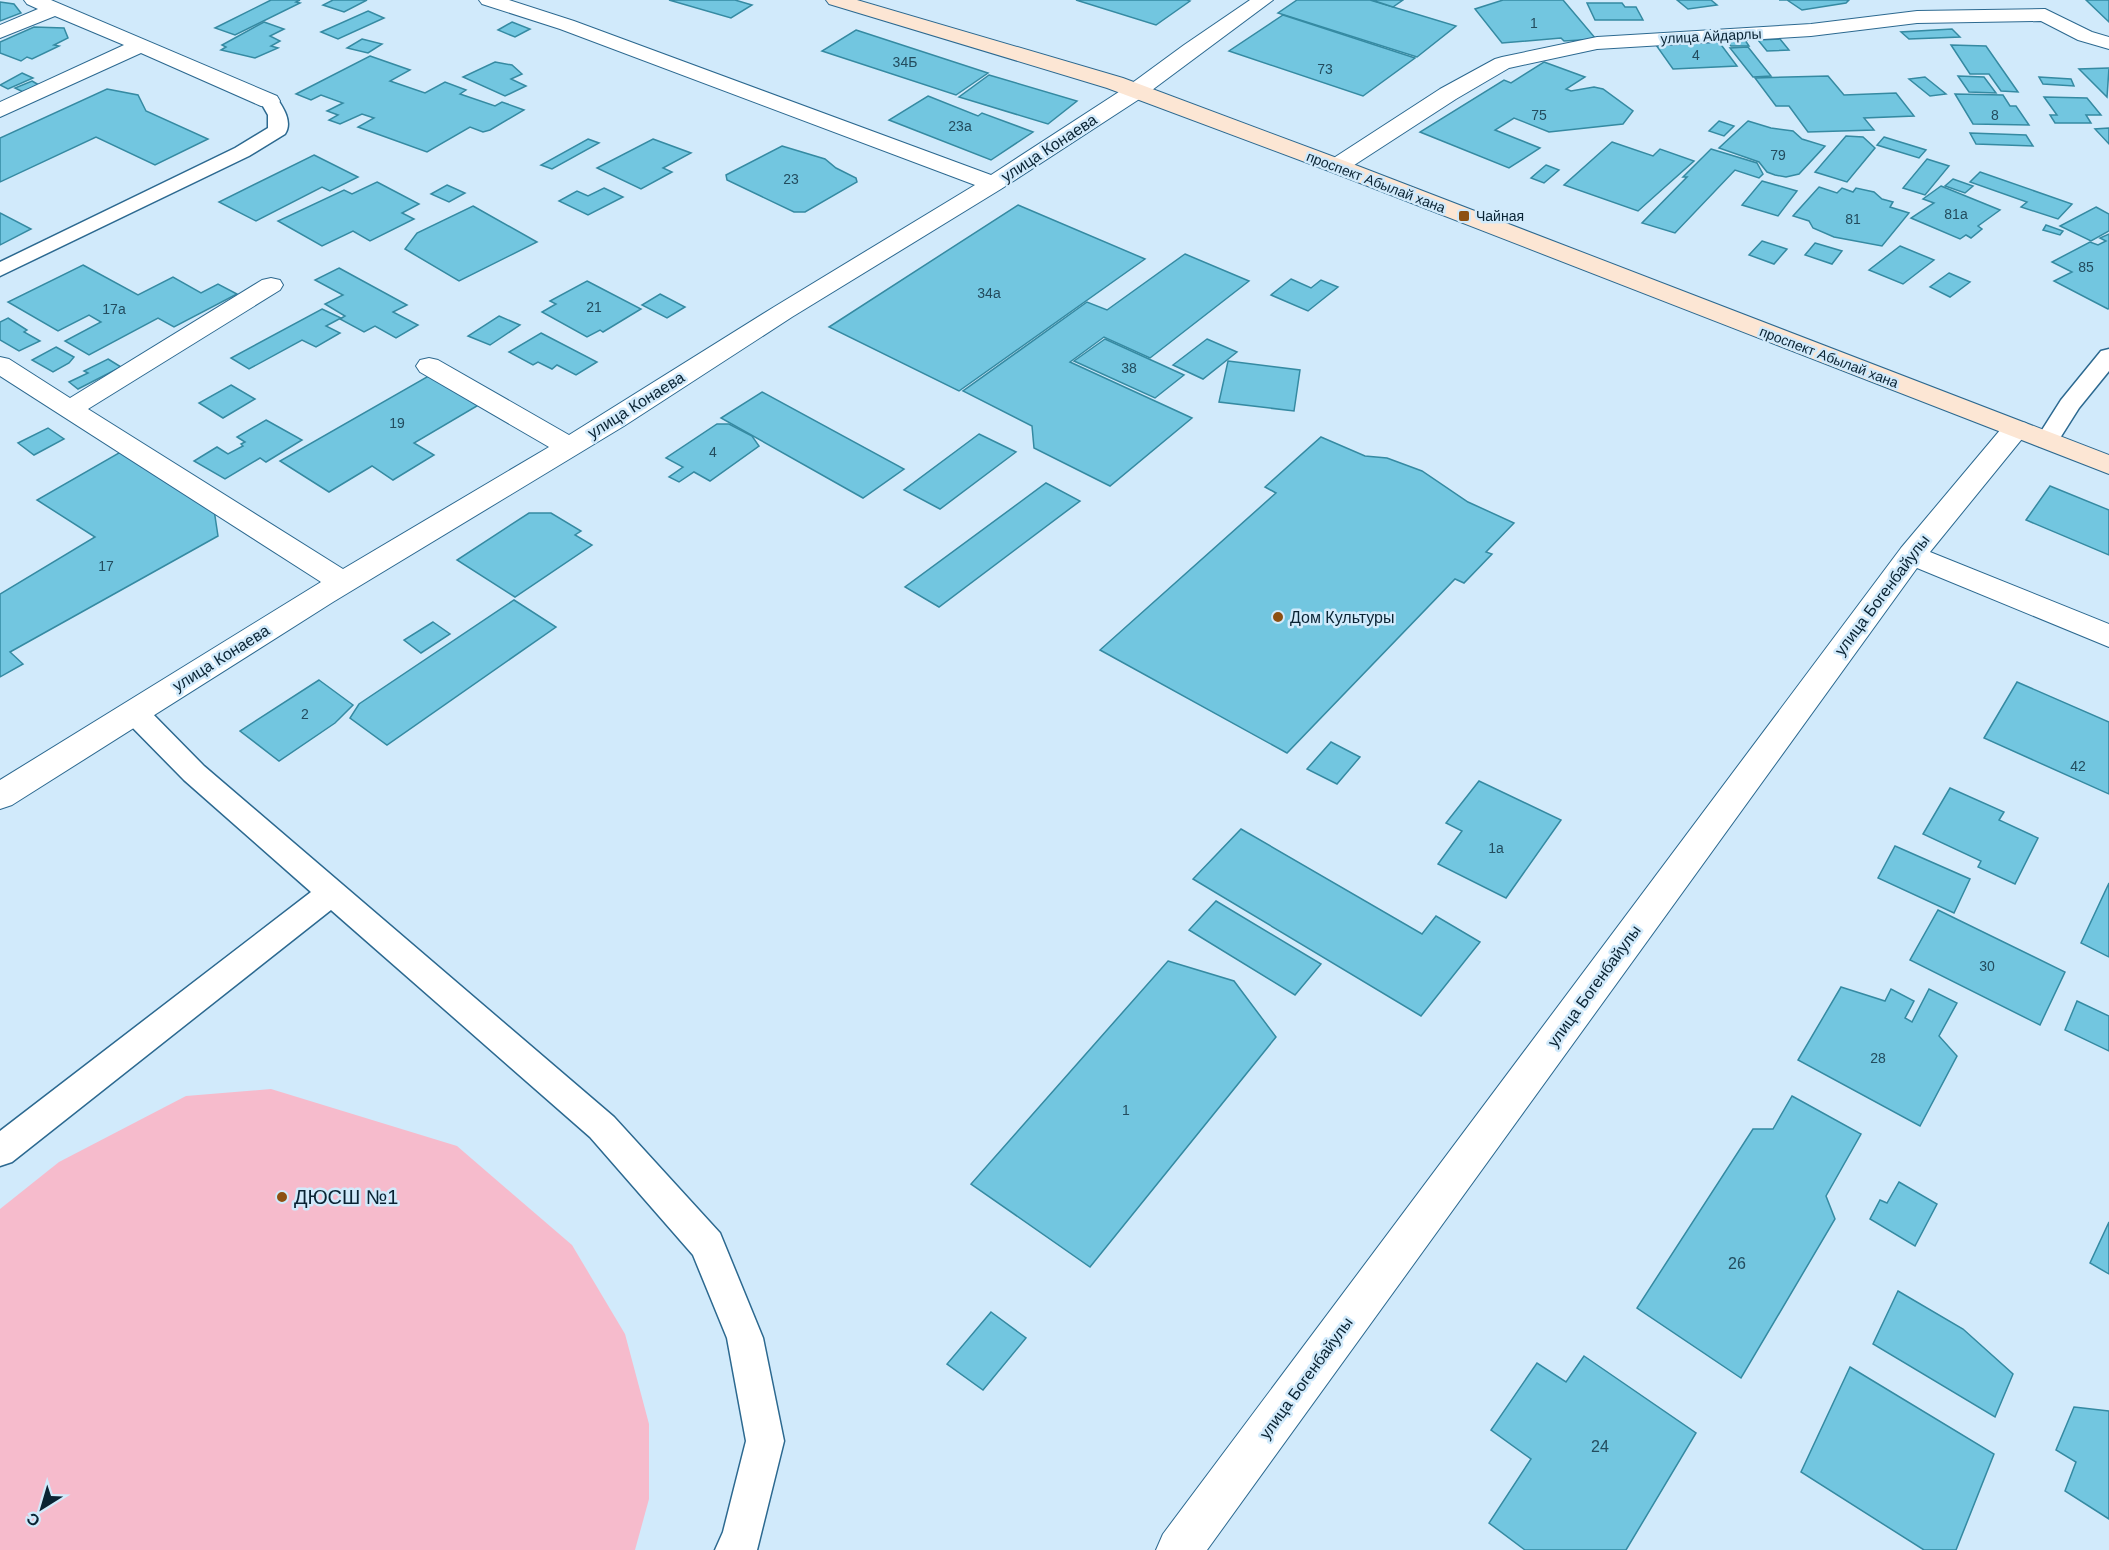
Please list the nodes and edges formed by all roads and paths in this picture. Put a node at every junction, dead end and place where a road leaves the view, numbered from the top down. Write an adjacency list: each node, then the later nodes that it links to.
1 (34, 0): 6 (street)
2 (489, 0): 14 (street)
3 (836, 0): 10 (main road, проспект Абылай хана)
4 (1263, 0): 10 (street, улица Конаева)
5 (2051, 7): 8 (street, улица Айдарлы); 13 (street, улица Айдарлы)
6 (55, 9): 7 (street); 9 (street)
7 (0, 32)
8 (2109, 43)
9 (141, 45): 11 (street); 12 (street)
10 (1136, 91): 13 (main road, проспект Абылай хана); 14 (street, улица Конаева)
11 (268, 101): 15 (lane)
12 (0, 110)
13 (1337, 166): 21 (main road, проспект Абылай хана)
14 (993, 184): 23 (street, улица Конаева)
15 (0, 270)
16 (271, 285): 20 (street)
17 (2109, 356): 22 (lane)
18 (0, 365): 20 (street)
19 (429, 366): 23 (street)
20 (70, 409): 26 (street)
21 (2016, 429): 22 (main road, проспект Абылай хана); 25 (street, улица Богенбайулы)
22 (2047, 441): 24 (main road, проспект Абылай хана)
23 (569, 447): 26 (street, улица Конаева)
24 (2109, 465)
25 (1911, 555): 27 (street); 33 (street, улица Богенбайулы)
26 (342, 582): 28 (street, улица Конаева)
27 (2109, 636)
28 (134, 712): 29 (street, улица Конаева); 30 (lane)
29 (0, 796)
30 (331, 893): 31 (lane); 32 (lane)
31 (0, 1151)
32 (735, 1550)
33 (1179, 1550)

